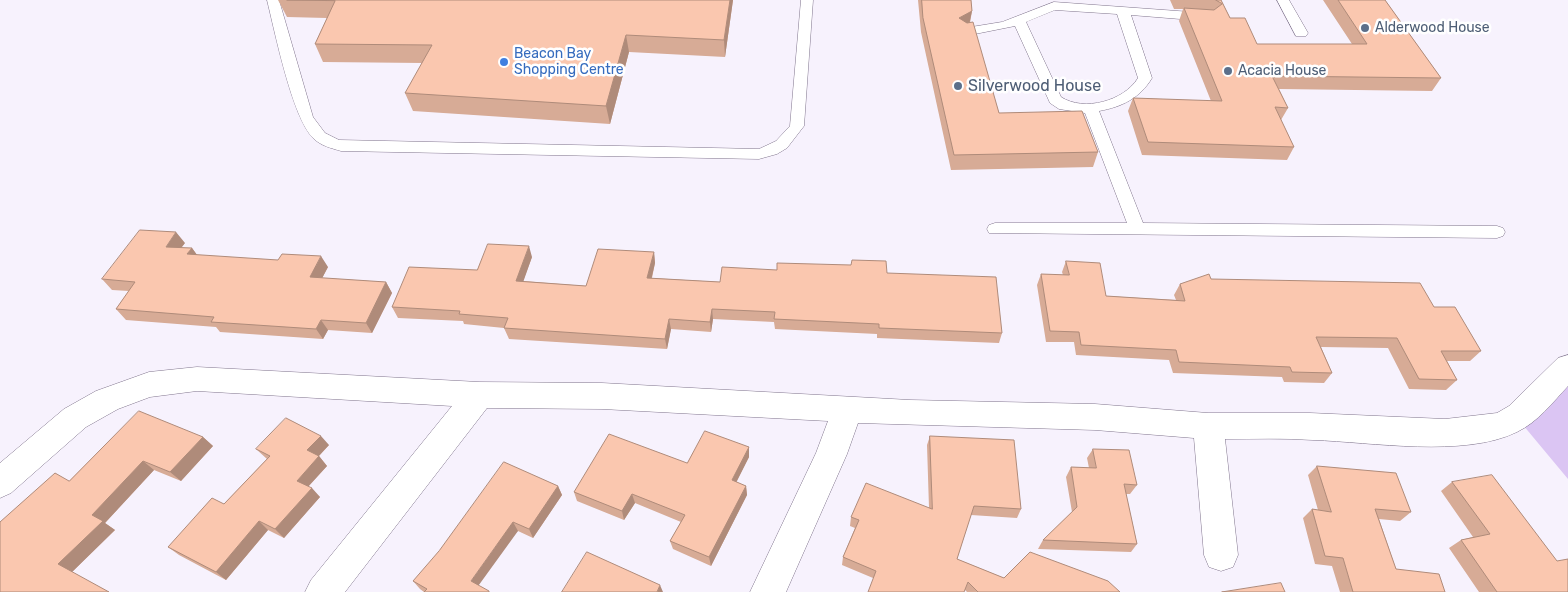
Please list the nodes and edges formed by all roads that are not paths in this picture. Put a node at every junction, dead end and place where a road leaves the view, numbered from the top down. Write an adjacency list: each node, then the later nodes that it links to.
1 (273, 0): 2 (lane)
2 (807, 0)
3 (1283, 0): 9 (lane)
4 (1054, 3): 5 (lane); 7 (lane)
5 (1124, 12): 6 (lane); 10 (lane)
6 (1209, 18)
7 (1018, 19): 8 (lane); 10 (lane)
8 (965, 32)
9 (1301, 33)
10 (1091, 110): 12 (lane)
11 (995, 229): 12 (lane)
12 (1137, 229): 13 (lane)
13 (1497, 232)
14 (1568, 367): 17 (street)
15 (479, 395): 16 (street); 18 (street); 20 (street)
16 (848, 408): 17 (street); 21 (street)
17 (1208, 426): 19 (street)
18 (0, 482)
19 (1221, 555)
20 (323, 592)
21 (768, 592)

